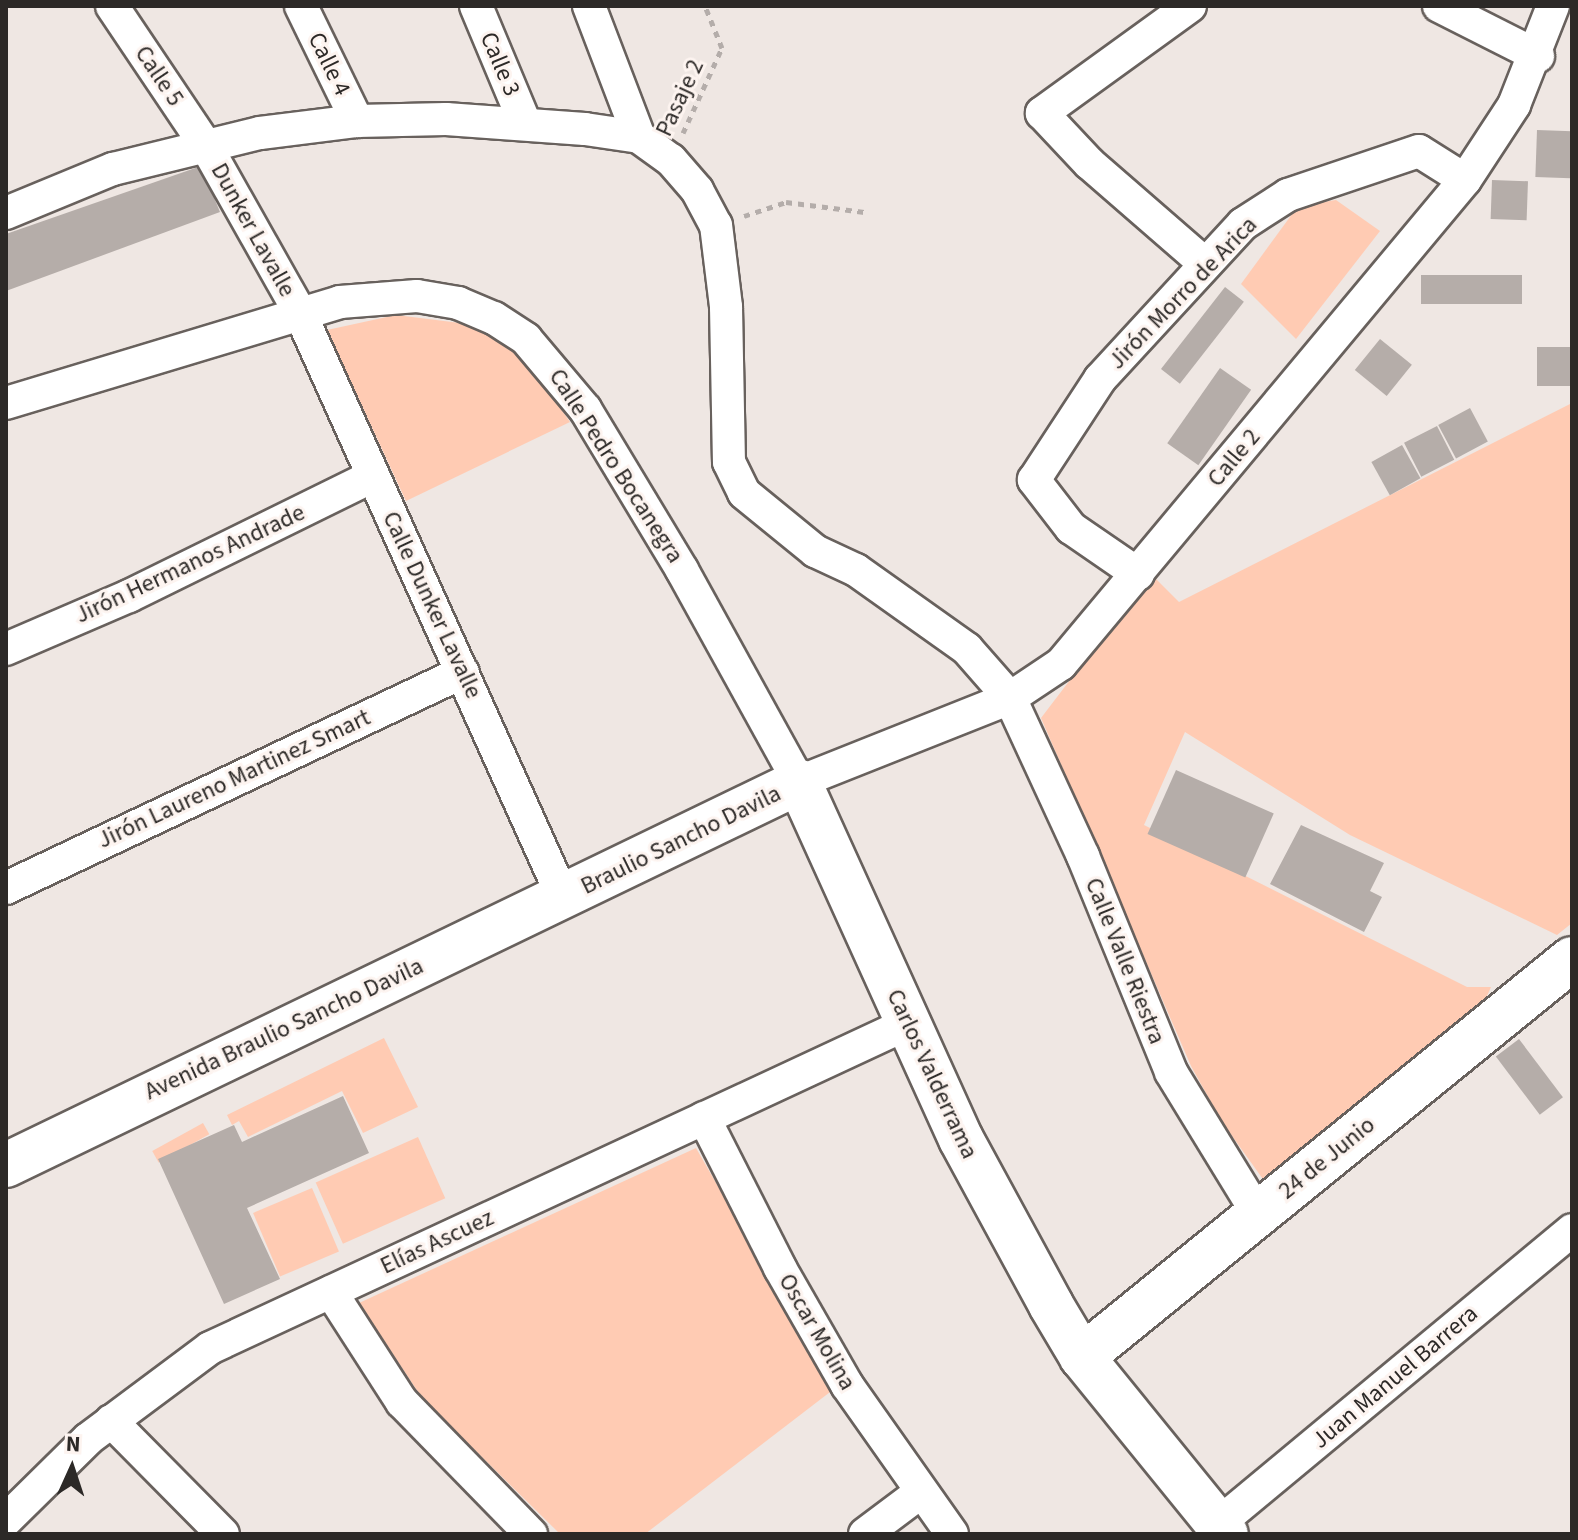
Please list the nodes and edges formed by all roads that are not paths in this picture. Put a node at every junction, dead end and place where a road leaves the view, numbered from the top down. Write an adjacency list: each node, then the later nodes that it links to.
1 (112, 6): 12 (street, Calle 5)
2 (301, 6): 9 (street, Calle 4)
3 (476, 6): 10 (street, Calle 3)
4 (589, 6): 11 (street)
5 (1190, 6): 15 (street)
6 (1439, 6): 8 (street)
7 (1553, 6): 8 (street, Calle 2)
8 (1538, 56): 13 (street, Calle 2)
9 (357, 121): 10 (street); 12 (street)
10 (525, 123): 11 (street)
11 (639, 137): 22 (street, Calle Valle Riestra)
12 (206, 146): 14 (street); 16 (street, Dunker Lavalle)
13 (1465, 180): 15 (street, Jirón Morro de Arica); 19 (street, Calle 2)
14 (9, 205)
15 (1205, 264): 19 (street, Jirón Morro de Arica)
16 (300, 313): 17 (street, Calle Pedro Bocanegra); 18 (street, Calle Dunker Lavalle); 23 (street, Calle Pedro Bocanegra)
17 (6, 403)
18 (373, 476): 20 (street, Jirón Hermanos Andrade); 21 (street, Calle Dunker Lavalle)
19 (1138, 574): 22 (street, Calle 2)
20 (6, 649)
21 (463, 672): 24 (street, Jirón Laureno Martinez Smart); 25 (street, Calle Dunker Lavalle)
22 (1010, 698): 23 (street, Calle 2); 30 (street, Calle Valle Riestra)
23 (799, 782): 25 (street, Braulio Sancho Davila); 27 (street, Carlos Valderrama)
24 (6, 888)
25 (563, 897): 29 (street, Avenida Braulio Sancho Davila)
26 (1572, 959): 30 (street, 24 de Junio)
27 (907, 1024): 28 (street, Elías Ascuez); 33 (street, Carlos Valderrama)
28 (704, 1118): 32 (street, Elías Ascuez); 35 (street, Oscar Molina)
29 (6, 1165)
30 (1258, 1214): 33 (street, 24 de Junio)
31 (1572, 1230): 37 (street, Juan Manuel Barrera)
32 (331, 1292): 34 (street, Elías Ascuez); 39 (street)
33 (1082, 1357): 37 (street, Carlos Valderrama)
34 (111, 1421): 36 (street, Elías Ascuez); 38 (street)
35 (921, 1492): 40 (street); 41 (street, Oscar Molina)
36 (6, 1520)
37 (1222, 1529)
38 (223, 1534)
39 (531, 1534)
40 (865, 1534)
41 (952, 1534)

